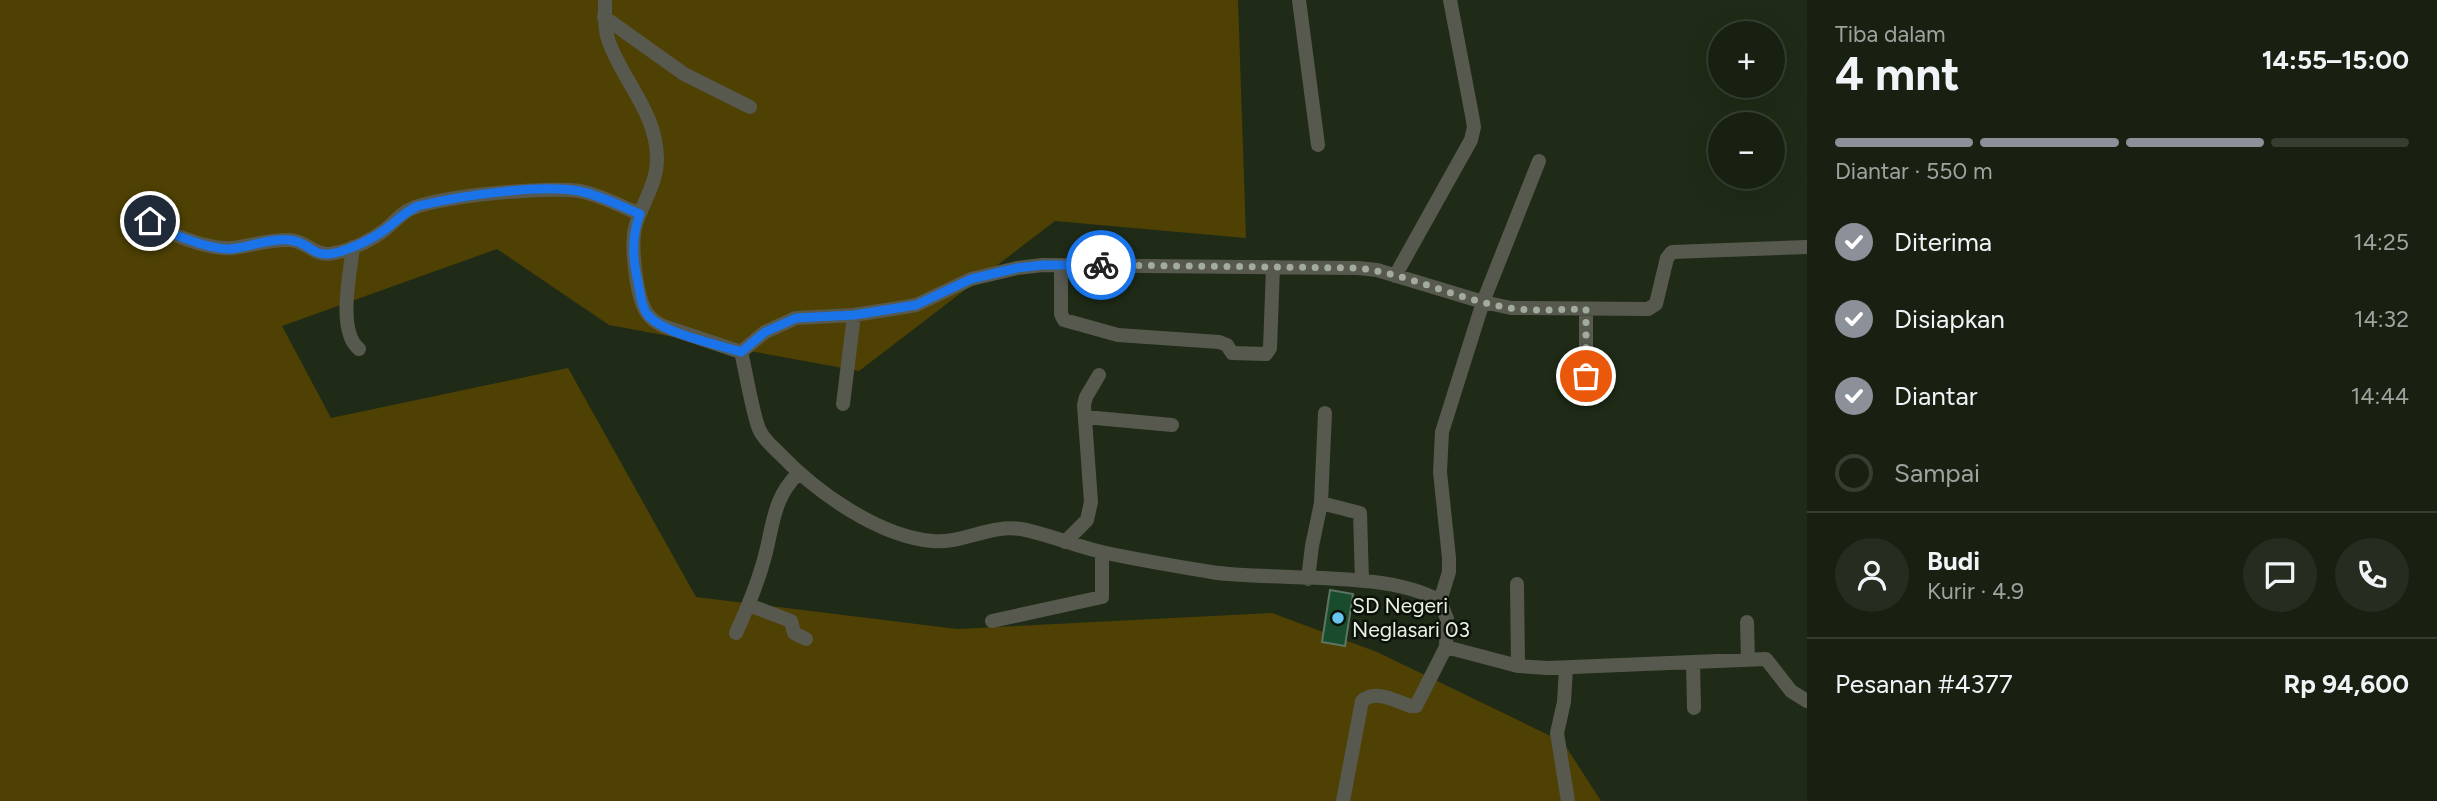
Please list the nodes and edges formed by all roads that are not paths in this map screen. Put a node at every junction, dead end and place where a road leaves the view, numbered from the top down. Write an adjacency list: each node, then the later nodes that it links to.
1 (605, 0): 4 (street)
2 (1299, 0): 6 (street)
3 (1450, 0): 14 (street)
4 (604, 17): 5 (street); 9 (street)
5 (750, 107)
6 (1318, 145)
7 (1539, 161): 15 (street)
8 (146, 214): 10 (street)
9 (640, 214): 10 (street); 19 (street)
10 (353, 247): 18 (street)
11 (1807, 247): 16 (street)
12 (1061, 265): 13 (street); 13 (street); 17 (street)
13 (1273, 267): 14 (street)
14 (1395, 276): 15 (street)
15 (1483, 302): 16 (street); 33 (street)
16 (1586, 309): 21 (street)
17 (854, 315): 19 (street); 22 (street)
18 (359, 349)
19 (741, 352): 26 (street)
20 (1099, 375): 24 (street)
21 (1586, 398)
22 (843, 404)
23 (1325, 413): 27 (street)
24 (1085, 417): 25 (street); 28 (street)
25 (1172, 425)
26 (798, 474): 28 (street); 34 (street)
27 (1321, 503): 30 (street); 31 (street)
28 (1065, 542): 29 (street)
29 (1102, 552): 30 (street); 35 (street)
30 (1308, 579): 31 (street)
31 (1362, 581): 33 (street)
32 (1517, 584): 42 (street)
33 (1440, 601): 39 (street)
34 (749, 605): 37 (street); 38 (street)
35 (992, 621)
36 (1747, 622): 40 (street)
37 (736, 633)
38 (806, 639)
39 (1446, 647): 42 (street); 46 (street)
40 (1748, 660): 41 (street); 44 (street)
41 (1693, 663): 43 (street); 45 (street)
42 (1518, 666): 43 (street)
43 (1566, 668): 47 (street)
44 (1807, 701)
45 (1694, 708)
46 (1343, 801)
47 (1568, 801)

